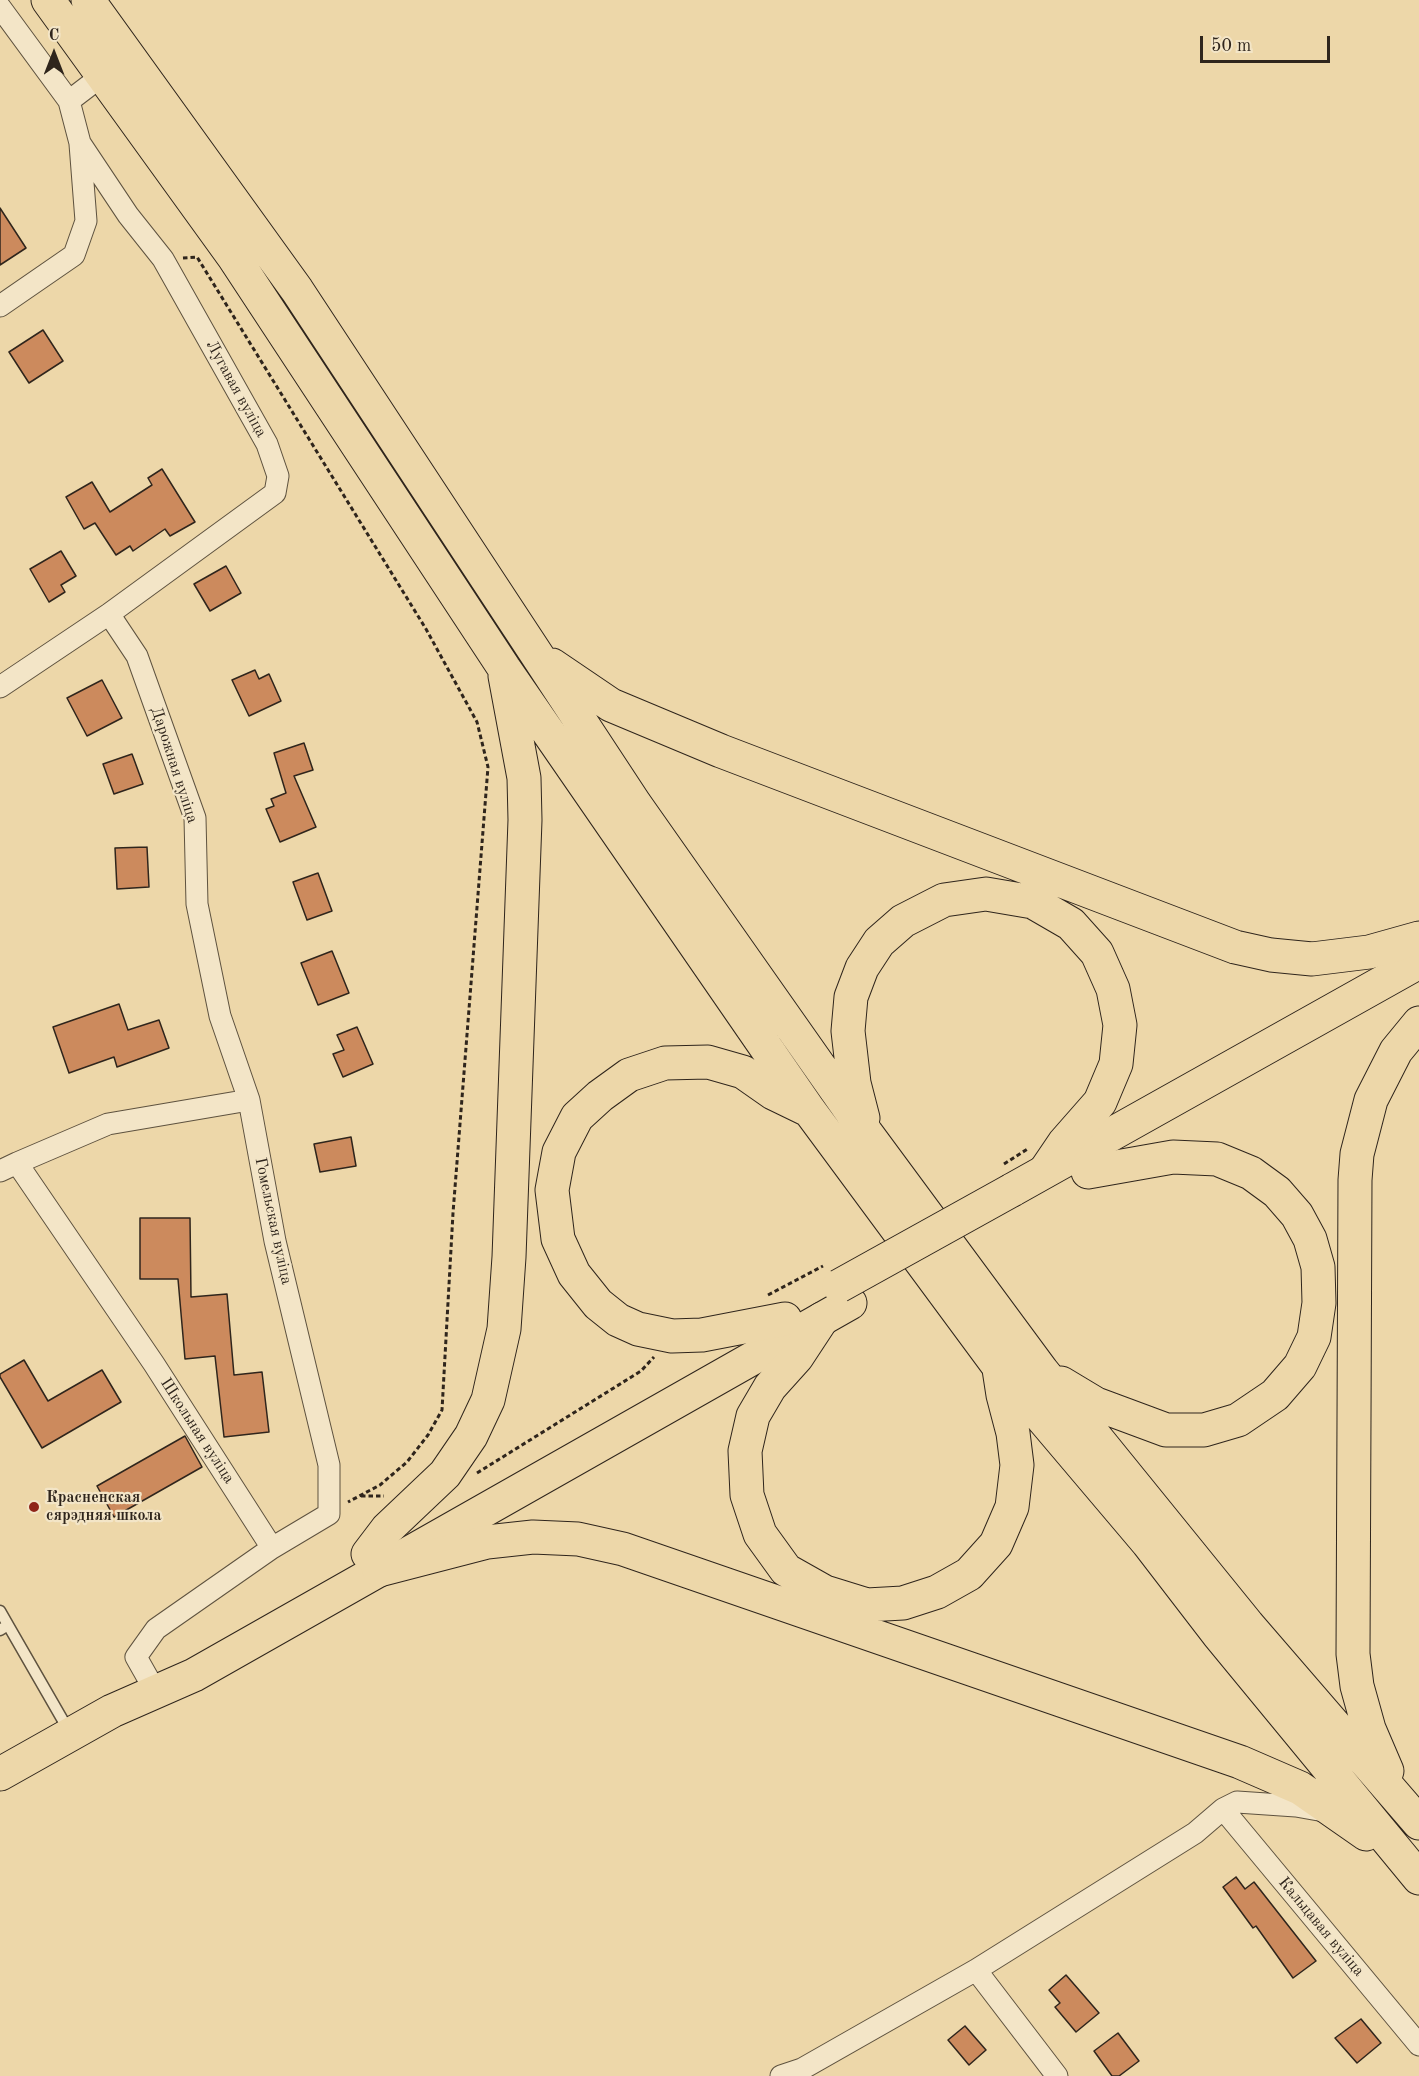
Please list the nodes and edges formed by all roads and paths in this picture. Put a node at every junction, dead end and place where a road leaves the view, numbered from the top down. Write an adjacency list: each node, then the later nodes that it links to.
1 (48, 0): 4 (main road)
2 (88, 0): 4 (main road)
3 (0, 7): 5 (street, Лугавая вуліца)
4 (116, 65): 5 (street); 10 (main road); 11 (main road)
5 (69, 101): 6 (street, Лугавая вуліца)
6 (80, 143): 8 (street); 9 (street, Лугавая вуліца)
7 (197, 257): 31 (path)
8 (0, 306)
9 (109, 614): 12 (street, Лугавая вуліца); 17 (street, Дарожная вуліца)
10 (534, 651): 13 (main road); 19 (main road)
11 (504, 668): 18 (main road); 33 (main road)
12 (0, 687)
13 (1419, 938)
14 (1419, 962): 21 (main road)
15 (1419, 983): 22 (main road)
16 (1419, 1023): 42 (main road)
17 (249, 1101): 20 (street); 31 (street, Гомельская вуліца)
18 (809, 1110): 25 (main road); 28 (main road)
19 (867, 1134): 21 (main road); 29 (main road)
20 (8, 1167): 32 (street, Школьная вуліца)
21 (1045, 1171): 23 (main road)
22 (1088, 1172): 23 (main road); 29 (main road)
23 (1017, 1199): 24 (main road, bridge)
24 (844, 1295): 25 (main road); 26 (main road)
25 (785, 1318): 33 (main road)
26 (822, 1319): 28 (main road); 33 (main road)
27 (660, 1352): 30 (path)
28 (999, 1367): 44 (main road)
29 (1042, 1371): 42 (main road)
30 (476, 1474)
31 (329, 1514): 32 (street)
32 (272, 1548): 36 (street)
33 (374, 1562): 36 (main road); 37 (main road); 39 (main road)
34 (0, 1611): 35 (lane)
35 (4, 1628): 38 (lane)
36 (149, 1680): 37 (main road)
37 (112, 1711): 38 (main road)
38 (70, 1734): 40 (main road)
39 (1240, 1762): 41 (street); 43 (main road)
40 (0, 1774)
41 (1230, 1806): 43 (street); 45 (street); 46 (street, Кальцавая вуліца)
42 (1409, 1811)
43 (1340, 1814): 44 (main road)
44 (1409, 1867)
45 (975, 1970): 47 (street); 48 (street)
46 (1419, 2045)
47 (781, 2076)
48 (1057, 2076)

